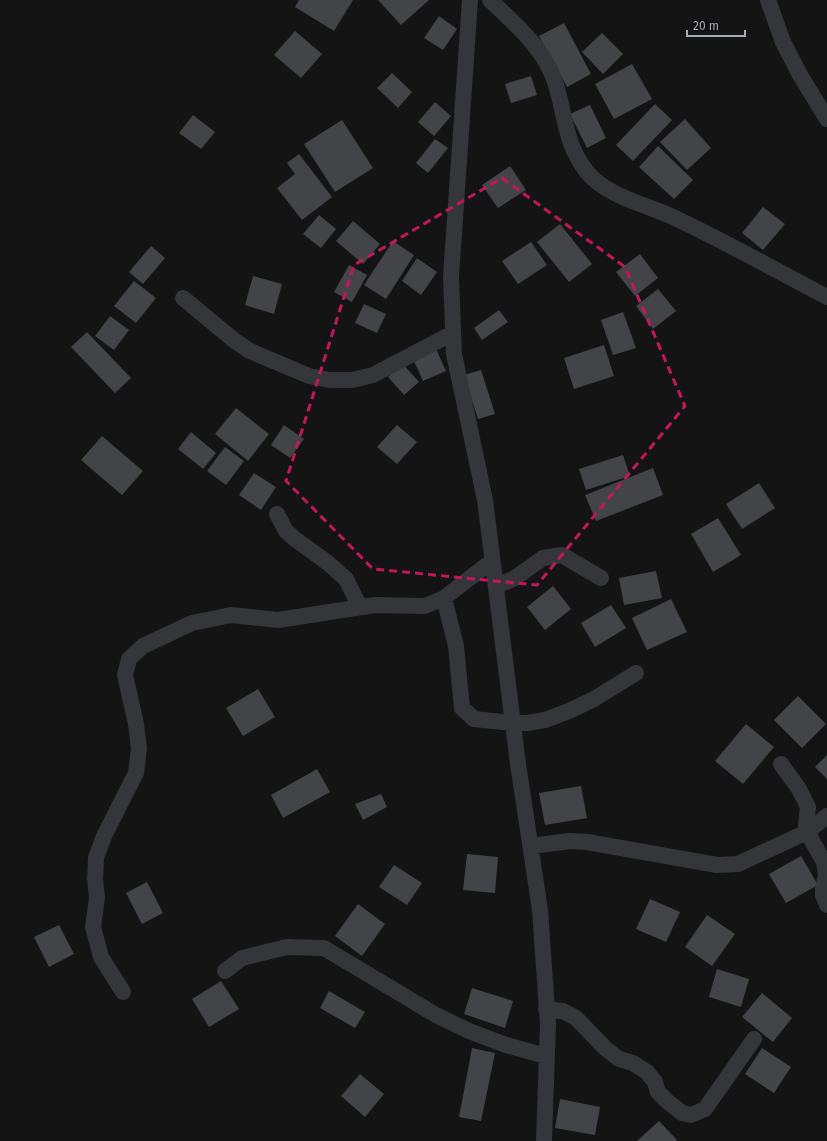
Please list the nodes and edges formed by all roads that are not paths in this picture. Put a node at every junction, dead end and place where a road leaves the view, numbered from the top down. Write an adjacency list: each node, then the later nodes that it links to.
1 (470, 0): 7 (street)
2 (490, 0): 6 (street)
3 (768, 0): 4 (street)
4 (827, 119)
5 (183, 298): 7 (street)
6 (827, 298)
7 (453, 333): 9 (street)
8 (277, 514): 13 (street)
9 (492, 561): 11 (street); 12 (street)
10 (601, 578): 11 (street)
11 (496, 586): 15 (street)
12 (444, 598): 13 (street); 15 (street)
13 (360, 607): 22 (street)
14 (636, 673): 15 (street)
15 (513, 723): 19 (street)
16 (781, 764): 18 (street)
17 (827, 816): 18 (street)
18 (807, 832): 19 (street); 20 (street)
19 (530, 846): 23 (street)
20 (827, 905)
21 (225, 971): 25 (street)
22 (123, 992)
23 (546, 1008): 24 (street); 25 (street)
24 (754, 1039)
25 (546, 1056): 26 (street)
26 (544, 1141)

